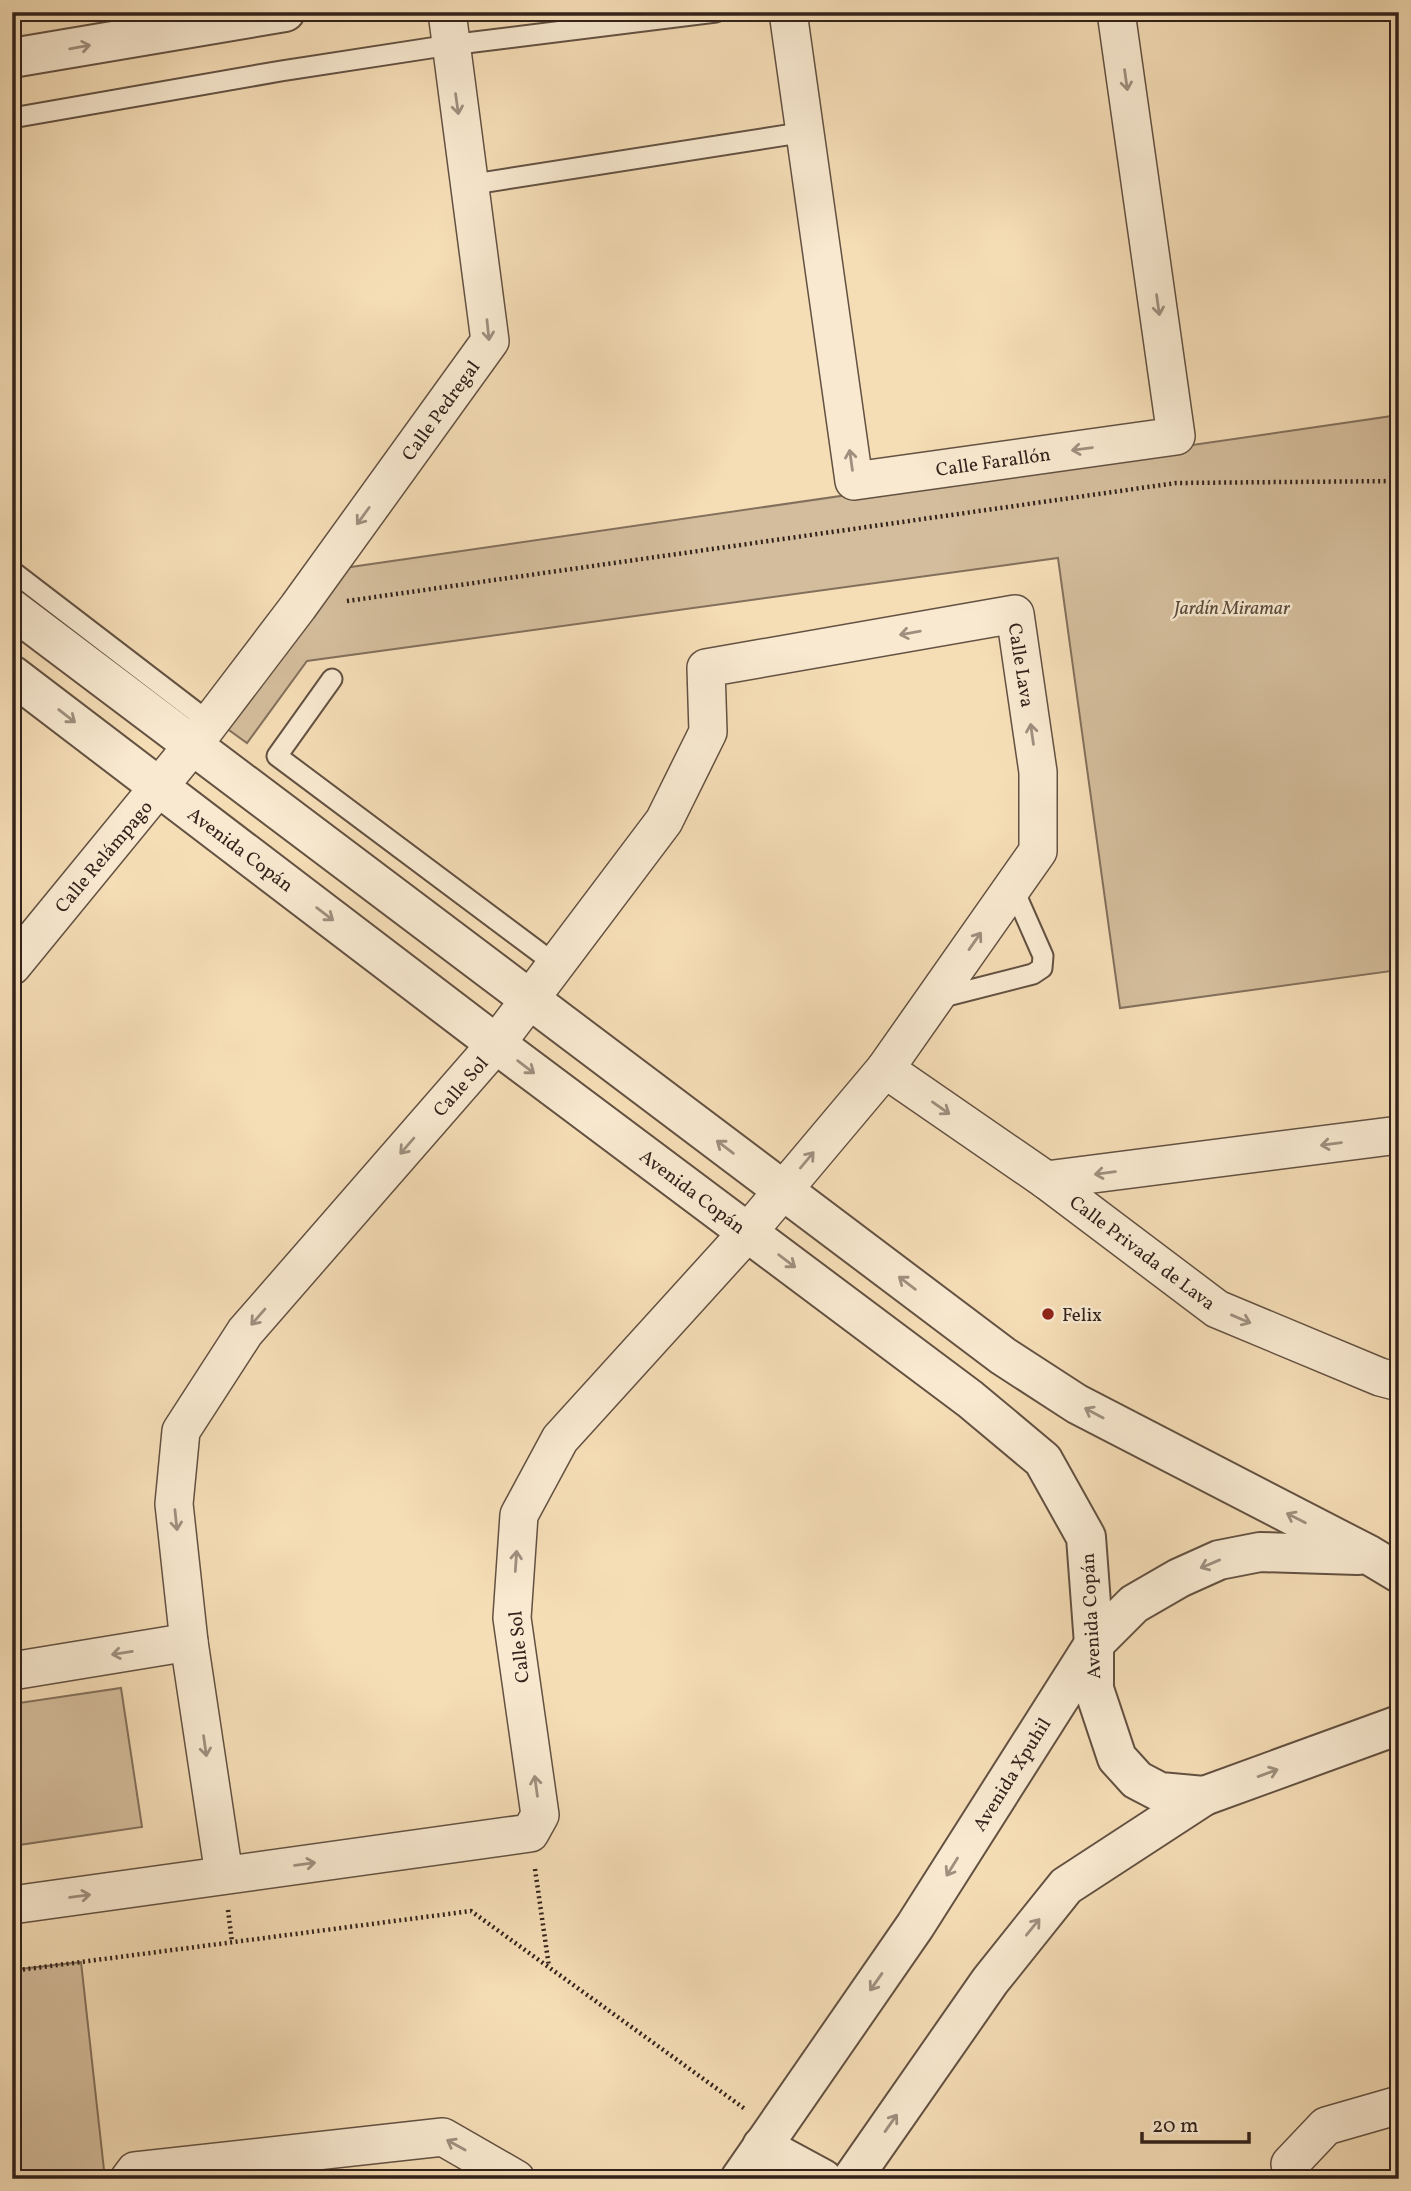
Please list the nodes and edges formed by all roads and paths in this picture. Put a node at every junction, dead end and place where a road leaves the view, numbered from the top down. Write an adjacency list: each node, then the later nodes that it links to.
1 (285, 12): 6 (street, one-way to 1)
2 (716, 12): 5 (lane)
3 (788, 12): 8 (street, Calle Farallón)
4 (1116, 12): 8 (street, Calle Farallón, one-way to 8)
5 (448, 29): 7 (lane); 9 (street, Calle Pedregal, one-way to 9)
6 (12, 58)
7 (12, 118)
8 (806, 132): 9 (lane)
9 (468, 185): 12 (street, Calle Pedregal, one-way to 12)
10 (1399, 481): 12 (path)
11 (12, 571): 16 (lane)
12 (298, 607): 16 (street, Calle Pedregal)
13 (12, 609): 16 (street)
14 (12, 675): 17 (street, Avenida Copán, one-way to 17)
15 (331, 679): 19 (lane)
16 (201, 734): 17 (street, Calle Relámpago); 21 (street)
17 (160, 788): 20 (street, Calle Relámpago); 23 (street, Avenida Copán, one-way to 23)
18 (1013, 888): 19 (street, Calle Lava, one-way to 19); 22 (street, Calle Lava, one-way to 18); 22 (lane)
19 (555, 964): 21 (street, Calle Lava)
20 (12, 966)
21 (529, 999): 23 (street, Calle Sol); 27 (street, one-way to 21)
22 (934, 999): 24 (street, Calle Lava)
23 (496, 1044): 28 (street, Avenida Copán, one-way to 28); 31 (street, Calle Sol, one-way to 31)
24 (885, 1069): 26 (street, Calle Privada de Lava, one-way to 26); 27 (street, Calle Lava, one-way to 24)
25 (1399, 1135): 26 (street, Calle Privada de Lava, one-way to 26)
26 (1046, 1180): 29 (street, Calle Privada de Lava, one-way to 29)
27 (782, 1189): 28 (street, Calle Lava); 30 (street, one-way to 27)
28 (748, 1232): 32 (street, Avenida Copán, one-way to 32); 36 (street, Calle Sol, one-way to 28)
29 (1399, 1382)
30 (1389, 1562): 32 (street, Avenida Xpuhil, one-way to 32)
31 (189, 1642): 33 (street, one-way to 33); 37 (street, Calle Sol, one-way to 37)
32 (1094, 1644): 35 (street, Avenida Copán); 42 (street, Avenida Xpuhil, one-way to 42)
33 (12, 1671)
34 (1399, 1725): 35 (street, one-way to 34)
35 (1204, 1796): 48 (street, one-way to 35)
36 (530, 1833): 37 (street, one-way to 36); 39 (path)
37 (224, 1875): 38 (street, one-way to 37)
38 (12, 1905)
39 (549, 1967): 40 (path); 42 (path)
40 (12, 1971)
41 (1393, 2113): 43 (street)
42 (768, 2138): 46 (street, Avenida Xpuhil); 47 (street)
43 (1290, 2164)
44 (499, 2175): 45 (street, one-way to 45)
45 (129, 2179)
46 (740, 2179)
47 (823, 2179)
48 (852, 2179)

